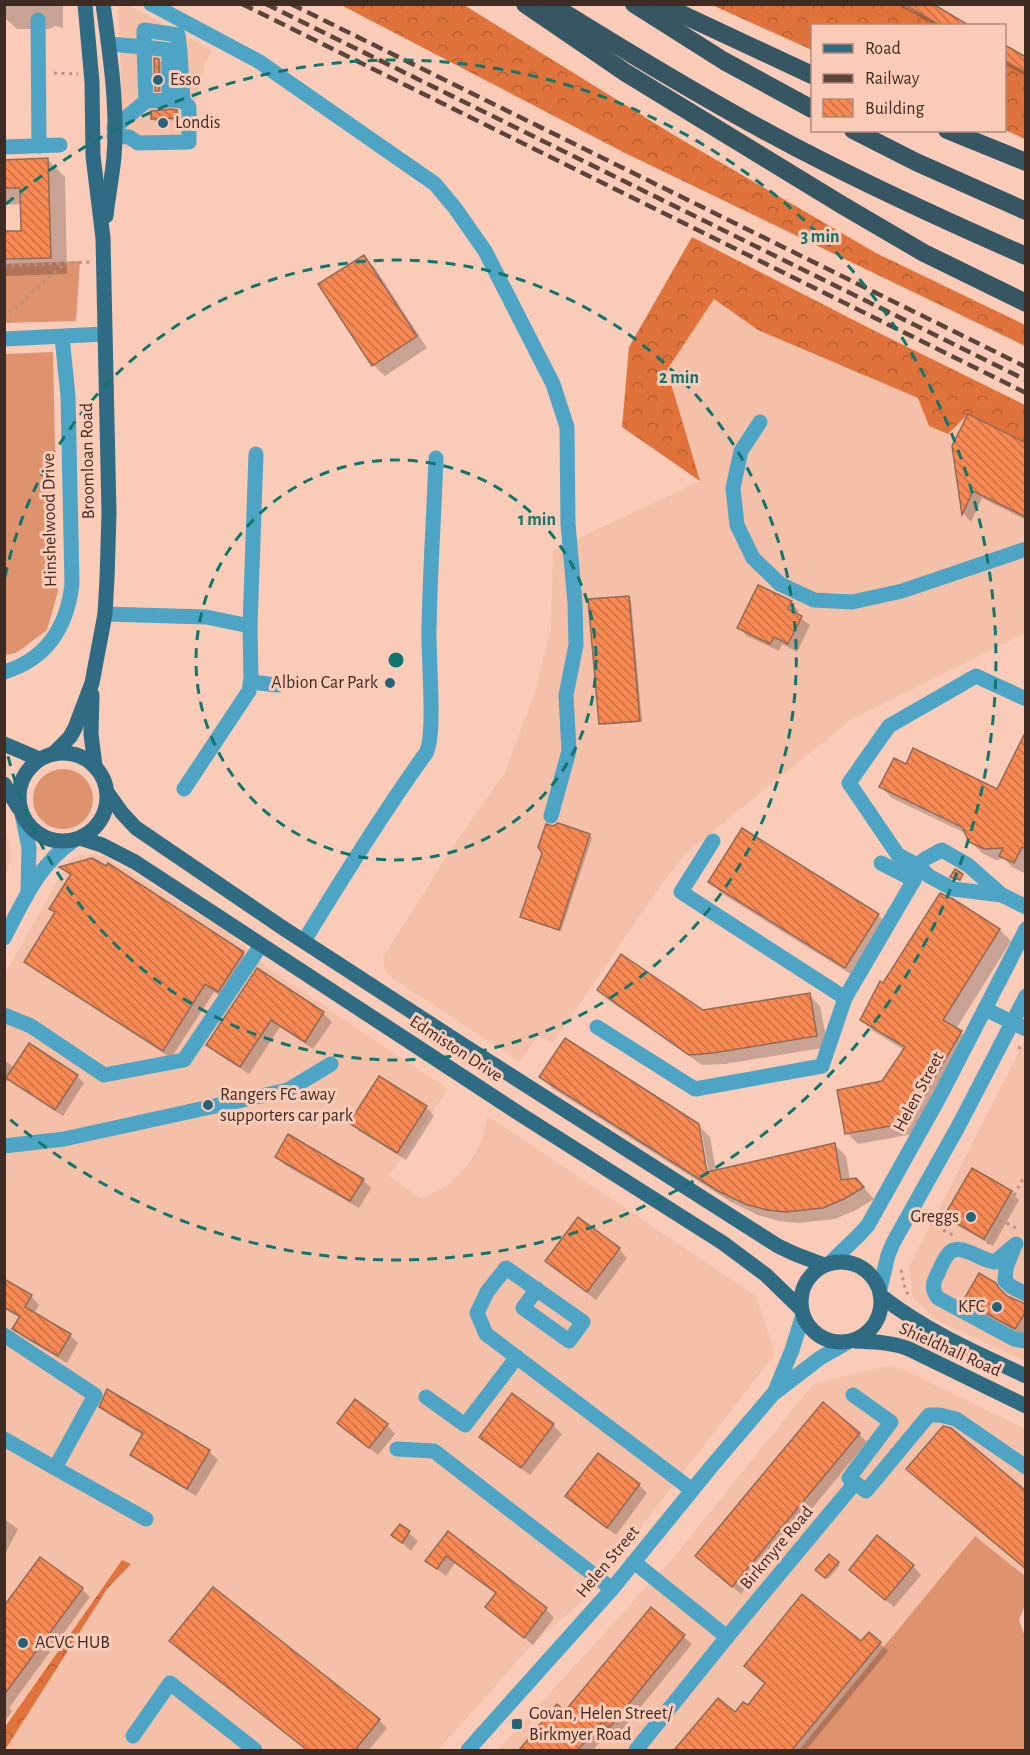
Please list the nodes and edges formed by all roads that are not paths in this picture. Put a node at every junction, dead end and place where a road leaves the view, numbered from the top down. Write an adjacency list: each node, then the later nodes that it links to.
1 (85, 4): 23 (main road, Broomloan Road)
2 (103, 4): 9 (main road, Broomloan Road)
3 (151, 4): 47 (street)
4 (525, 4): 25 (highway)
5 (550, 4): 24 (highway)
6 (634, 4): 14 (highway)
7 (660, 4): 11 (highway)
8 (38, 20): 19 (street)
9 (109, 45): 10 (street); 15 (main road, Broomloan Road)
10 (144, 47): 12 (street); 13 (street)
11 (811, 74)
12 (176, 100): 13 (street); 15 (street)
13 (146, 101): 15 (street)
14 (811, 108)
15 (114, 132): 23 (main road, Broomloan Road)
16 (857, 132): 22 (highway)
17 (952, 132): 21 (highway)
18 (60, 145): 19 (street)
19 (39, 146): 20 (street)
20 (4, 147)
21 (1026, 162)
22 (1026, 211)
23 (103, 238): 26 (main road, Broomloan Road)
24 (1026, 256)
25 (1026, 303)
26 (104, 334): 27 (street); 33 (main road, Broomloan Road)
27 (62, 337): 28 (street); 35 (street, Hinshelwood Drive)
28 (4, 339)
29 (760, 422): 32 (street)
30 (256, 454): 34 (street)
31 (436, 458): 57 (street)
32 (1026, 549)
33 (105, 614): 34 (street); 37 (main road, Broomloan Road)
34 (250, 626): 36 (street)
35 (4, 672)
36 (251, 682): 38 (street); 44 (street)
37 (92, 683): 41 (main road, Broomloan Road); 42 (main road, Broomloan Road)
38 (276, 685)
39 (1026, 699): 51 (street)
40 (4, 744): 41 (main road)
41 (46, 757): 42 (main road); 46 (main road)
42 (95, 766): 45 (main road)
43 (4, 784): 46 (main road)
44 (184, 789)
45 (107, 792): 48 (main road); 57 (main road, Edmiston Drive)
46 (21, 813): 48 (main road); 52 (street)
47 (551, 816)
48 (76, 840): 52 (street); 58 (main road, Edmiston Drive)
49 (713, 841): 60 (street)
50 (881, 863): 51 (street)
51 (916, 873): 53 (street); 53 (street); 60 (street)
52 (28, 891): 56 (street)
53 (1002, 895): 54 (street)
54 (1026, 907)
55 (1026, 929): 61 (street, Helen Street)
56 (4, 938)
57 (304, 941): 67 (main road, Edmiston Drive)
58 (261, 945): 62 (street); 71 (main road, Edmiston Drive)
59 (1026, 996): 63 (street)
60 (845, 998): 64 (street)
61 (985, 1009): 63 (street); 67 (street, Helen Street)
62 (4, 1015)
63 (1019, 1026): 69 (street)
64 (597, 1027)
65 (331, 1064): 66 (street)
66 (4, 1146)
67 (827, 1264): 69 (main road); 71 (main road)
68 (537, 1289): 75 (street)
69 (880, 1293): 73 (main road); 76 (main road, Shieldhall Road)
70 (1026, 1294): 74 (street)
71 (802, 1312): 73 (main road); 77 (street, Helen Street)
72 (4, 1335): 84 (street)
73 (852, 1341): 77 (street, Helen Street); 80 (main road, Shieldhall Road)
74 (1026, 1341)
75 (517, 1357): 79 (street); 86 (street)
76 (1026, 1376)
77 (773, 1394): 86 (street, Helen Street)
78 (854, 1395): 85 (street)
79 (426, 1397)
80 (1026, 1406)
81 (4, 1439): 84 (street)
82 (397, 1449): 89 (street)
83 (1026, 1467): 85 (street)
84 (55, 1468): 87 (street)
85 (855, 1483): 90 (street, Birkmyre Road)
86 (692, 1490): 88 (street, Helen Street)
87 (146, 1519)
88 (634, 1562): 89 (street, Helen Street); 90 (street)
89 (612, 1589): 93 (street, Helen Street)
90 (728, 1637): 94 (street, Birkmyre Road)
91 (133, 1736): 92 (street)
92 (255, 1750)
93 (468, 1750)
94 (636, 1750)

